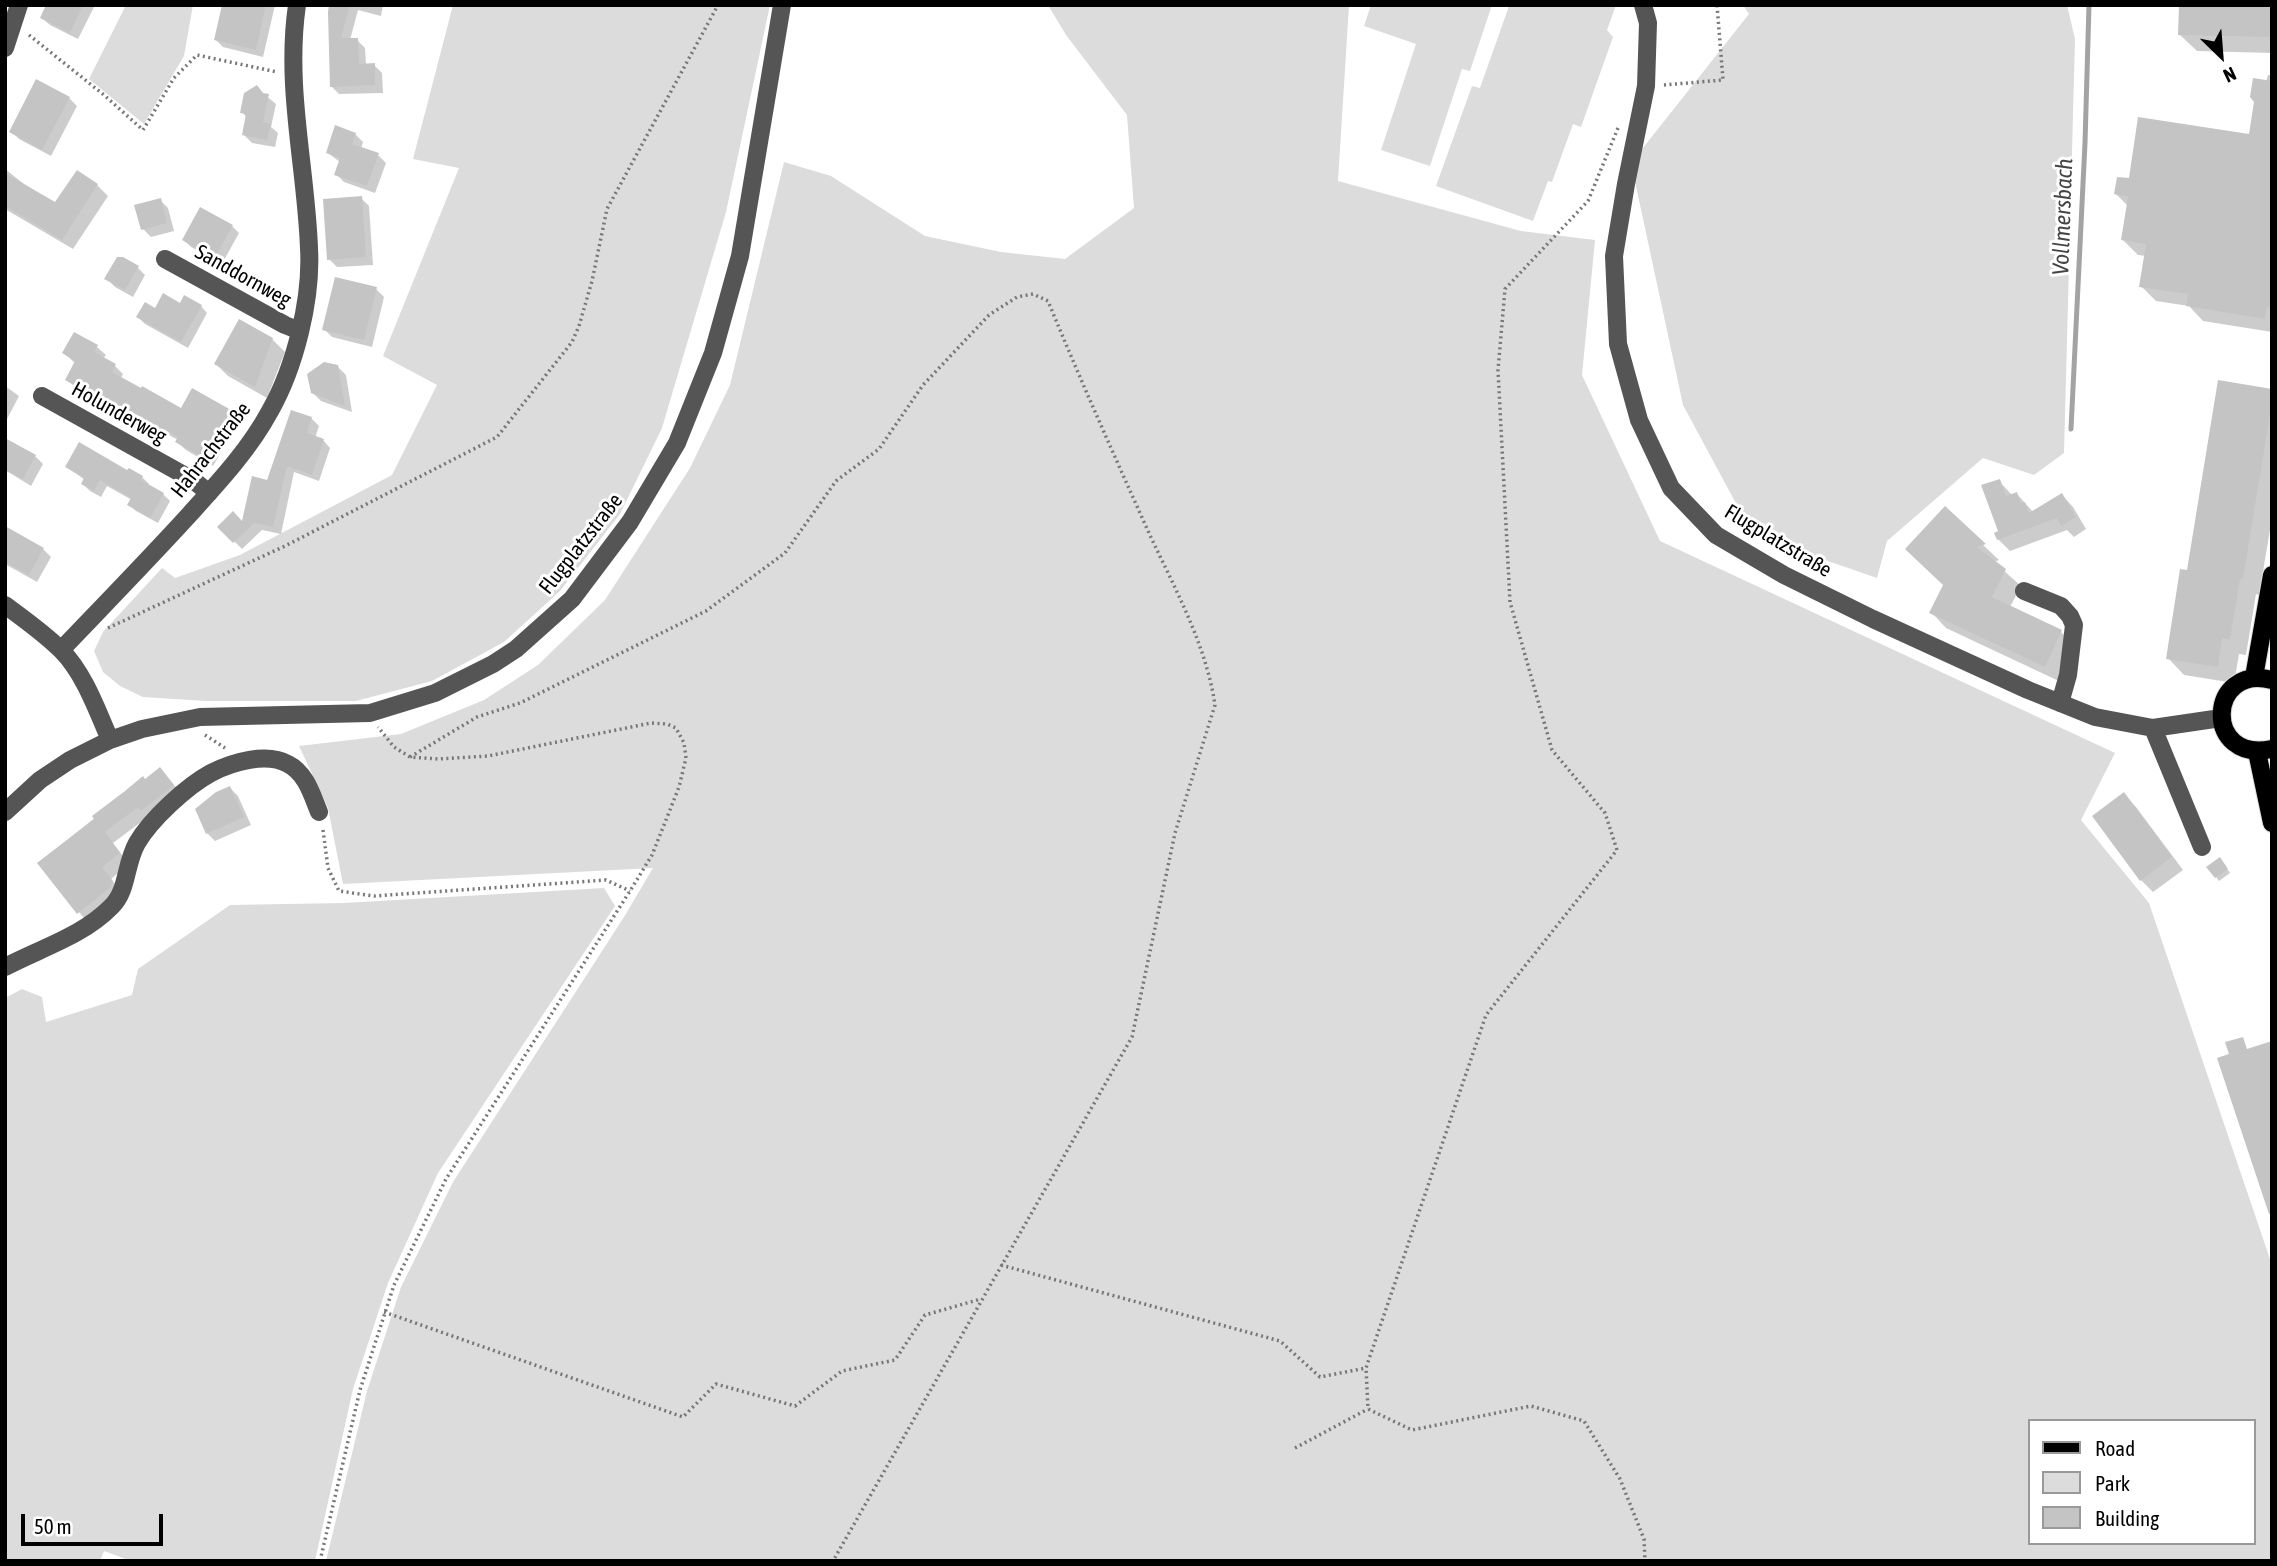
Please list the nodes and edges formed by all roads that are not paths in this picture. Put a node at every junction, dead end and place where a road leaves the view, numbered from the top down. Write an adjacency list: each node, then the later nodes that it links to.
1 (297, 5): 7 (street, Hahrachstraße)
2 (782, 5): 18 (street, Flugplatzstraße)
3 (1643, 5): 15 (street, Flugplatzstraße)
4 (17, 14): 5 (street)
5 (5, 48)
6 (165, 259): 7 (street, Sanddornweg)
7 (300, 331): 9 (street, Hahrachstraße)
8 (42, 396): 9 (street, Holunderweg)
9 (209, 493): 13 (street, Hahrachstraße)
10 (2272, 575): 14 (main road)
11 (2024, 591): 15 (street)
12 (5, 605): 13 (street)
13 (61, 650): 18 (street)
14 (2263, 678): 16 (main road)
15 (2060, 703): 17 (street, Flugplatzstraße)
16 (2221, 718): 17 (street, Flugplatzstraße); 19 (main road)
17 (2153, 728): 23 (street)
18 (110, 740): 20 (street, Flugplatzstraße)
19 (2264, 750): 22 (main road)
20 (5, 812)
21 (319, 812): 24 (street)
22 (2272, 823)
23 (2202, 847)
24 (5, 967)

